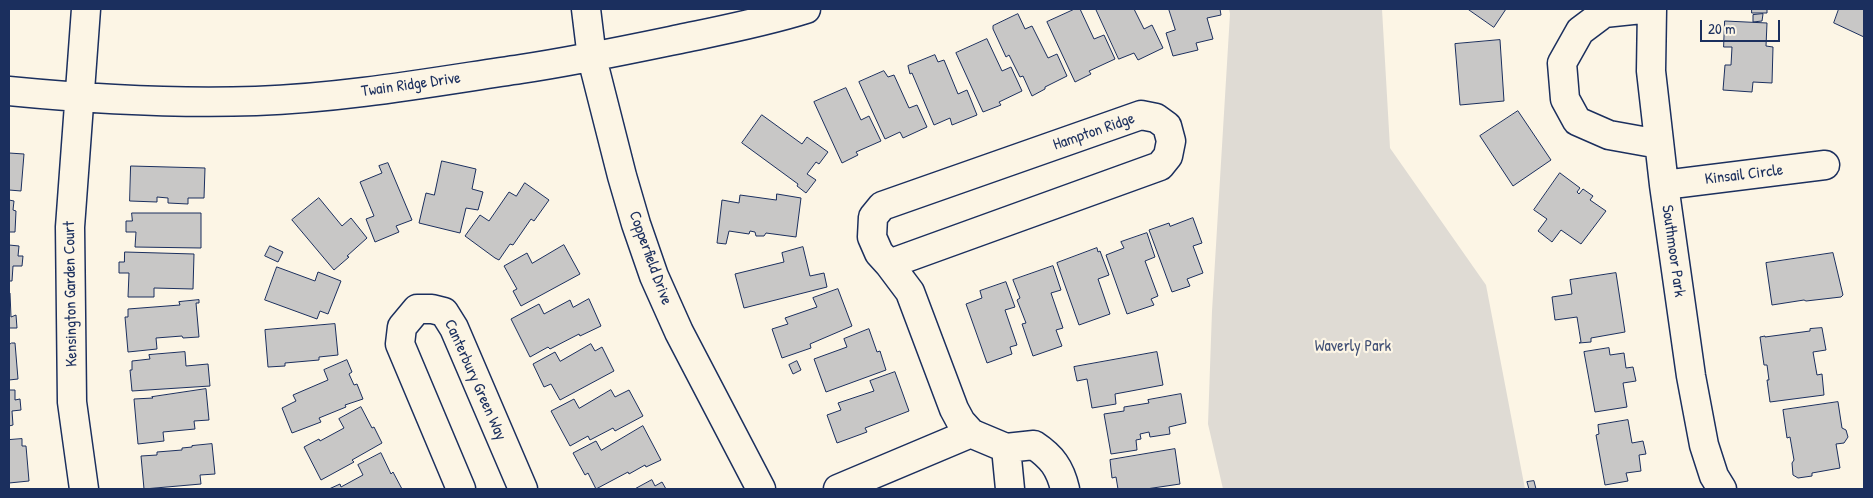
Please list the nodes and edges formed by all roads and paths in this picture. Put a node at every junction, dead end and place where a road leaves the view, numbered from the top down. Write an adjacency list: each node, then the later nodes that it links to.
1 (86, 9): 8 (street, Kensington Garden Court)
2 (586, 9): 6 (street, Copperfield Drive)
3 (806, 9): 6 (street, Twain Ridge Drive)
4 (1642, 9): 9 (street)
5 (1652, 9): 9 (street, Southmoor Park)
6 (592, 58): 8 (street, Twain Ridge Drive); 18 (street, Copperfield Drive)
7 (9, 91): 8 (street, Twain Ridge Drive)
8 (79, 98): 15 (street, Kensington Garden Court)
9 (1659, 144): 11 (street, Southmoor Park)
10 (1825, 165): 11 (street, Kinsail Circle)
11 (1664, 185): 22 (street, Southmoor Park)
12 (889, 264): 12 (street, Hampton Ridge); 13 (street, Hampton Ridge)
13 (971, 433): 14 (street); 19 (street)
14 (1006, 448): 20 (street); 21 (street)
15 (84, 489)
16 (461, 489): 17 (street, Canterbury Green Way)
17 (523, 489)
18 (761, 489)
19 (838, 489)
20 (1010, 489)
21 (1065, 489)
22 (1722, 489)

